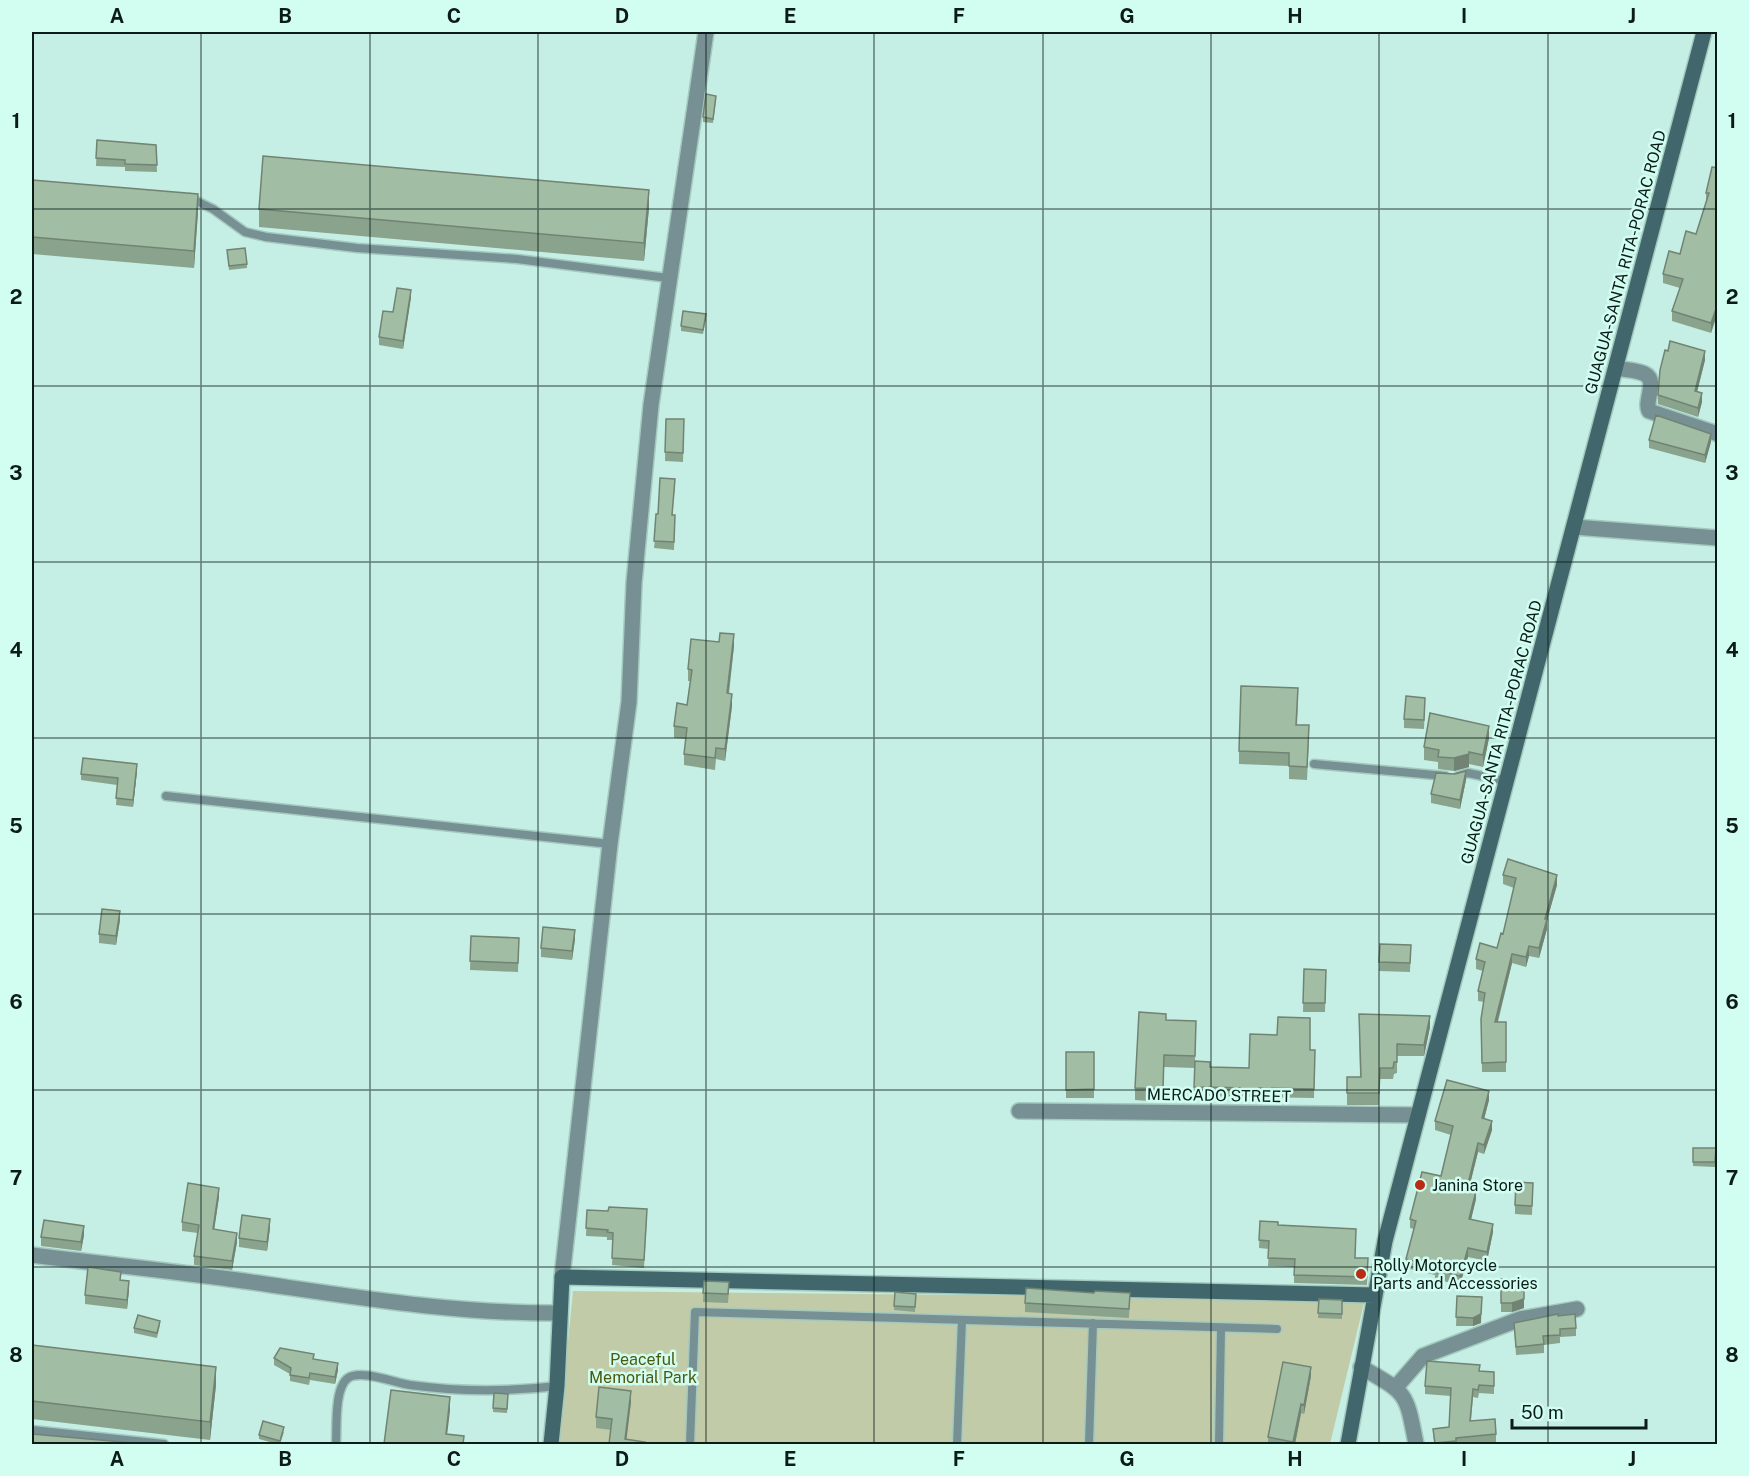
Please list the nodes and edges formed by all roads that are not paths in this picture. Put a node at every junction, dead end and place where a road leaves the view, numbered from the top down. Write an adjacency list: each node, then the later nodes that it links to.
1 (706, 32): 4 (street)
2 (1704, 32): 5 (main road, GUAGUA-SANTA RITA-PORAC ROAD)
3 (178, 196): 4 (lane)
4 (669, 278): 12 (street)
5 (1616, 368): 6 (street); 7 (main road, GUAGUA-SANTA RITA-PORAC ROAD)
6 (1718, 434)
7 (1574, 527): 8 (street); 10 (main road, GUAGUA-SANTA RITA-PORAC ROAD)
8 (1718, 538)
9 (1314, 764): 10 (lane)
10 (1506, 781): 14 (main road, GUAGUA-SANTA RITA-PORAC ROAD)
11 (166, 796): 12 (lane)
12 (610, 844): 16 (street)
13 (1019, 1112): 14 (street, MERCADO STREET)
14 (1418, 1115): 17 (main road, GUAGUA-SANTA RITA-PORAC ROAD)
15 (32, 1255): 19 (street)
16 (562, 1277): 17 (main road); 19 (main road)
17 (1375, 1295): 24 (main road, GUAGUA-SANTA RITA-PORAC ROAD)
18 (1577, 1309): 26 (street)
19 (560, 1313): 25 (main road)
20 (962, 1320): 21 (lane); 31 (lane); 32 (lane)
21 (1093, 1323): 22 (lane); 33 (lane)
22 (1221, 1329): 23 (lane); 34 (lane)
23 (1277, 1329)
24 (1362, 1367): 26 (street); 35 (main road, GUAGUA-SANTA RITA-PORAC ROAD)
25 (557, 1386): 29 (lane); 30 (main road)
26 (1396, 1387): 36 (street)
27 (32, 1430): 28 (lane)
28 (164, 1444)
29 (336, 1444)
30 (551, 1444)
31 (690, 1444)
32 (957, 1444)
33 (1089, 1444)
34 (1219, 1444)
35 (1348, 1444)
36 (1416, 1444)

